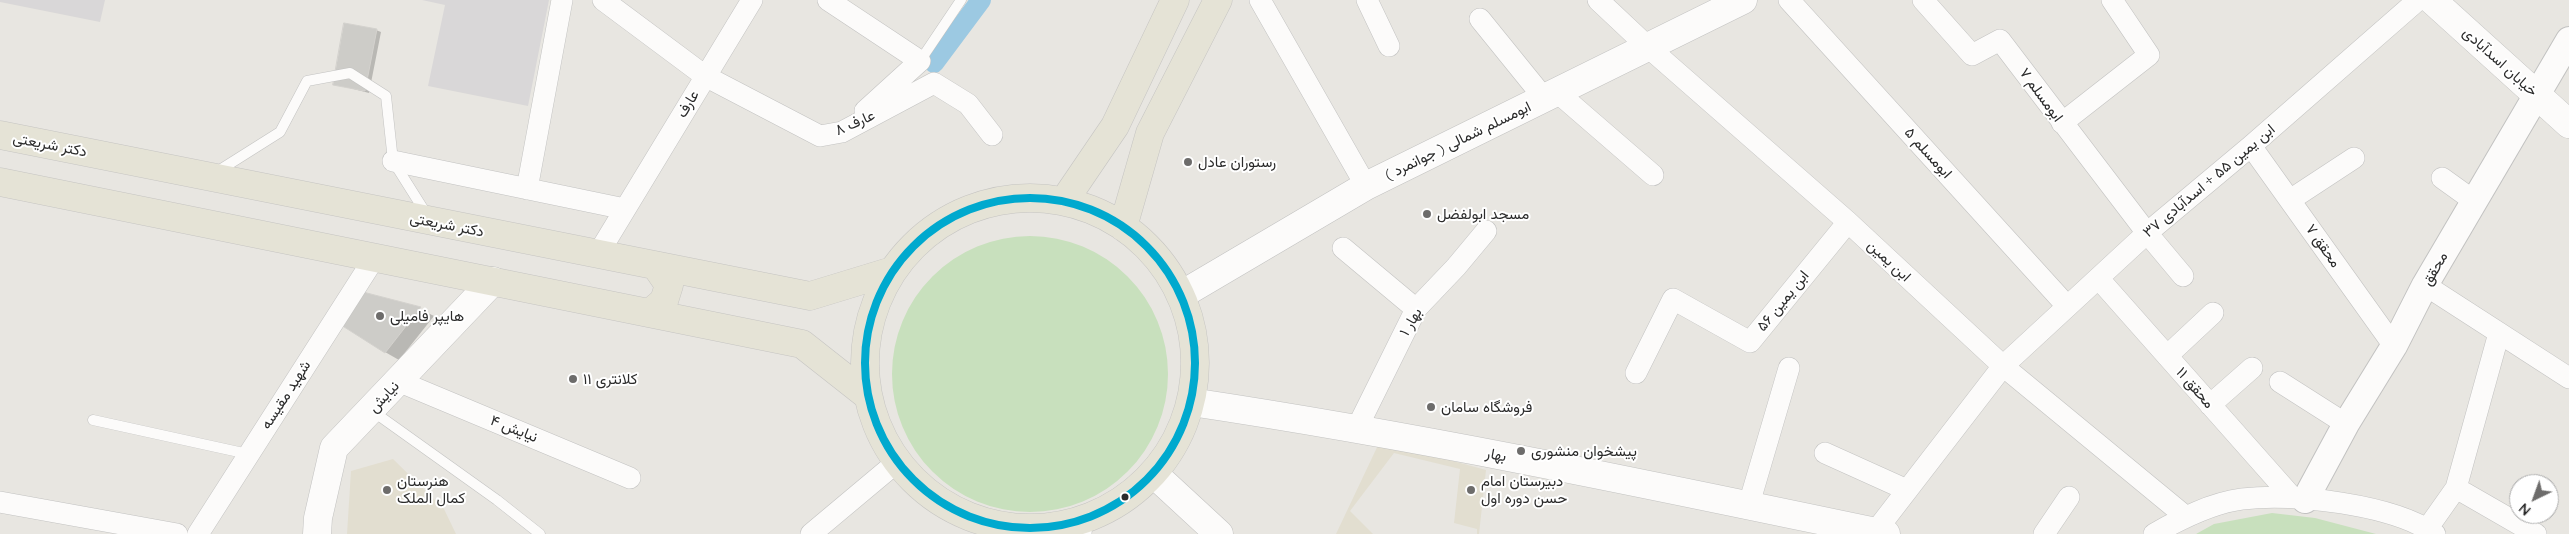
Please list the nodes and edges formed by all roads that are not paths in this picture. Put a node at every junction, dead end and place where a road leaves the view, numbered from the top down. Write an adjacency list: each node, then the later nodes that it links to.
1 (562, 0): 38 (street)
2 (603, 0): 22 (street, عارف ۸)
3 (752, 0): 22 (street, عارف)
4 (828, 0): 21 (street)
5 (961, 0): 21 (lane)
6 (1175, 0): 40 (main road)
7 (1218, 0): 45 (main road)
8 (1260, 0): 37 (street)
9 (1367, 0): 19 (street)
10 (1598, 0): 20 (street, ابن یمین)
11 (1743, 0): 20 (main road, ابومسلم شمالی ( جوانمرد ))
12 (1790, 0): 58 (street, ابومسلم ۵)
13 (1922, 0): 25 (street, ابومسلم ۷)
14 (2112, 0): 25 (street)
15 (2418, 0): 30 (street, ابن یمین ۵۵ + اسدآبادی ۳۷)
16 (2432, 0): 24 (main road, خیابان اسدآبادی)
17 (1480, 19): 23 (street)
18 (2569, 40): 24 (street, محقق)
19 (1389, 46)
20 (1648, 47): 23 (main road, ابومسلم شمالی ( جوانمرد )); 44 (street, ابن یمین)
21 (920, 61): 27 (street)
22 (705, 76): 27 (street, عارف ۸); 42 (street, عارف)
23 (1550, 95): 33 (street); 37 (main road, ابومسلم شمالی ( جوانمرد ))
24 (2537, 95): 26 (main road, خیابان اسدآبادی); 41 (street, محقق)
25 (2062, 123): 47 (street, ابومسلم ۷)
26 (2569, 124)
27 (842, 132): 29 (street, عارف ۸)
28 (0, 134): 34 (main road, دکتر شریعتی)
29 (992, 135)
30 (2252, 146): 39 (street, محقق ۷); 47 (street, ابن یمین ۵۵ + اسدآبادی ۳۷)
31 (2354, 158): 39 (street)
32 (393, 162): 34 (lane); 38 (street); 43 (lane)
33 (1653, 174)
34 (209, 177): 43 (main road, دکتر شریعتی)
35 (2442, 178): 41 (street)
36 (0, 182): 50 (main road)
37 (1366, 186): 57 (main road, ابومسلم شمالی ( جوانمرد ))
38 (527, 189): 42 (street)
39 (2290, 200): 63 (street, محقق ۷)
40 (1064, 201): 45 (main road); 52 (main road)
41 (2474, 201): 56 (street, محقق)
42 (625, 209): 49 (street, عارف)
43 (432, 222): 49 (main road, دکتر شریعتی)
44 (1848, 222): 65 (street, ابن یمین); 68 (street, ابن یمین ۵۶)
45 (1123, 226): 57 (main road)
46 (1486, 230): 59 (street, بهار ۱)
47 (2147, 233): 53 (street, ابومسلم ۷); 54 (street, ابن یمین ۵۵ + اسدآبادی ۳۷)
48 (1343, 248): 59 (street)
49 (598, 254): 51 (main road, دکتر شریعتی)
50 (375, 257): 55 (main road); 80 (street, شهید مقیسه)
51 (656, 266): 52 (main road, دکتر شریعتی); 60 (main road)
52 (892, 271): 72 (main road)
53 (2183, 276)
54 (2099, 279): 58 (street, ابن یمین ۵۵ + اسدآبادی ۳۷); 64 (street, محقق ۱۱)
55 (493, 281): 60 (main road); 70 (main road, نیایش)
56 (2425, 285): 62 (street); 63 (street, محقق)
57 (1181, 295): 73 (main road)
58 (2067, 306): 65 (street, ابن یمین ۵۵ + اسدآبادی ۳۷)
59 (1416, 309): 78 (street, بهار ۱)
60 (650, 313): 72 (main road)
61 (2213, 313): 64 (street)
62 (2499, 333): 69 (street); 84 (street)
63 (2394, 346): 77 (street, محقق)
64 (2167, 356): 74 (street, محقق ۱۱)
65 (2003, 366): 85 (street, ابن یمین ۵۵ + اسدآبادی ۳۷); 91 (street, ابن یمین)
66 (1789, 368): 89 (street)
67 (2252, 368): 74 (street)
68 (1636, 372)
69 (2569, 378)
70 (398, 381): 75 (main road, نیایش); 83 (street, نیایش ۴)
71 (2280, 382): 77 (street)
72 (868, 396): 81 (main road)
73 (1191, 402): 78 (main road, بهار); 82 (main road)
74 (2210, 405): 87 (street, محقق ۱۱)
75 (371, 410): 98 (main road, نیایش); 99 (lane)
76 (93, 420): 80 (lane)
77 (2346, 424): 87 (street, محقق)
78 (1357, 428): 89 (main road, بهار)
79 (1825, 453): 85 (street)
80 (248, 454): 97 (street, شهید مقیسه)
81 (897, 462): 90 (main road); 100 (street)
82 (1154, 474): 93 (main road); 102 (main road)
83 (630, 478)
84 (2456, 488): 94 (street); 105 (street)
85 (1907, 490): 95 (street, ابن یمین ۵۵ + اسدآبادی ۳۷)
86 (2069, 497): 103 (street)
87 (2298, 498): 91 (street); 94 (street)
88 (0, 502): 96 (street)
89 (1749, 504): 92 (main road, بهار)
90 (948, 506): 93 (main road); 101 (main road)
91 (2185, 516): 104 (street)
92 (1800, 526): 95 (main road, بهار)
93 (1067, 529)
94 (2431, 531)
95 (1881, 533)
96 (177, 534)
97 (198, 534)
98 (317, 534)
99 (540, 534)
100 (811, 534)
101 (957, 534)
102 (1219, 534)
103 (2044, 534)
104 (2154, 534)
105 (2536, 534)

